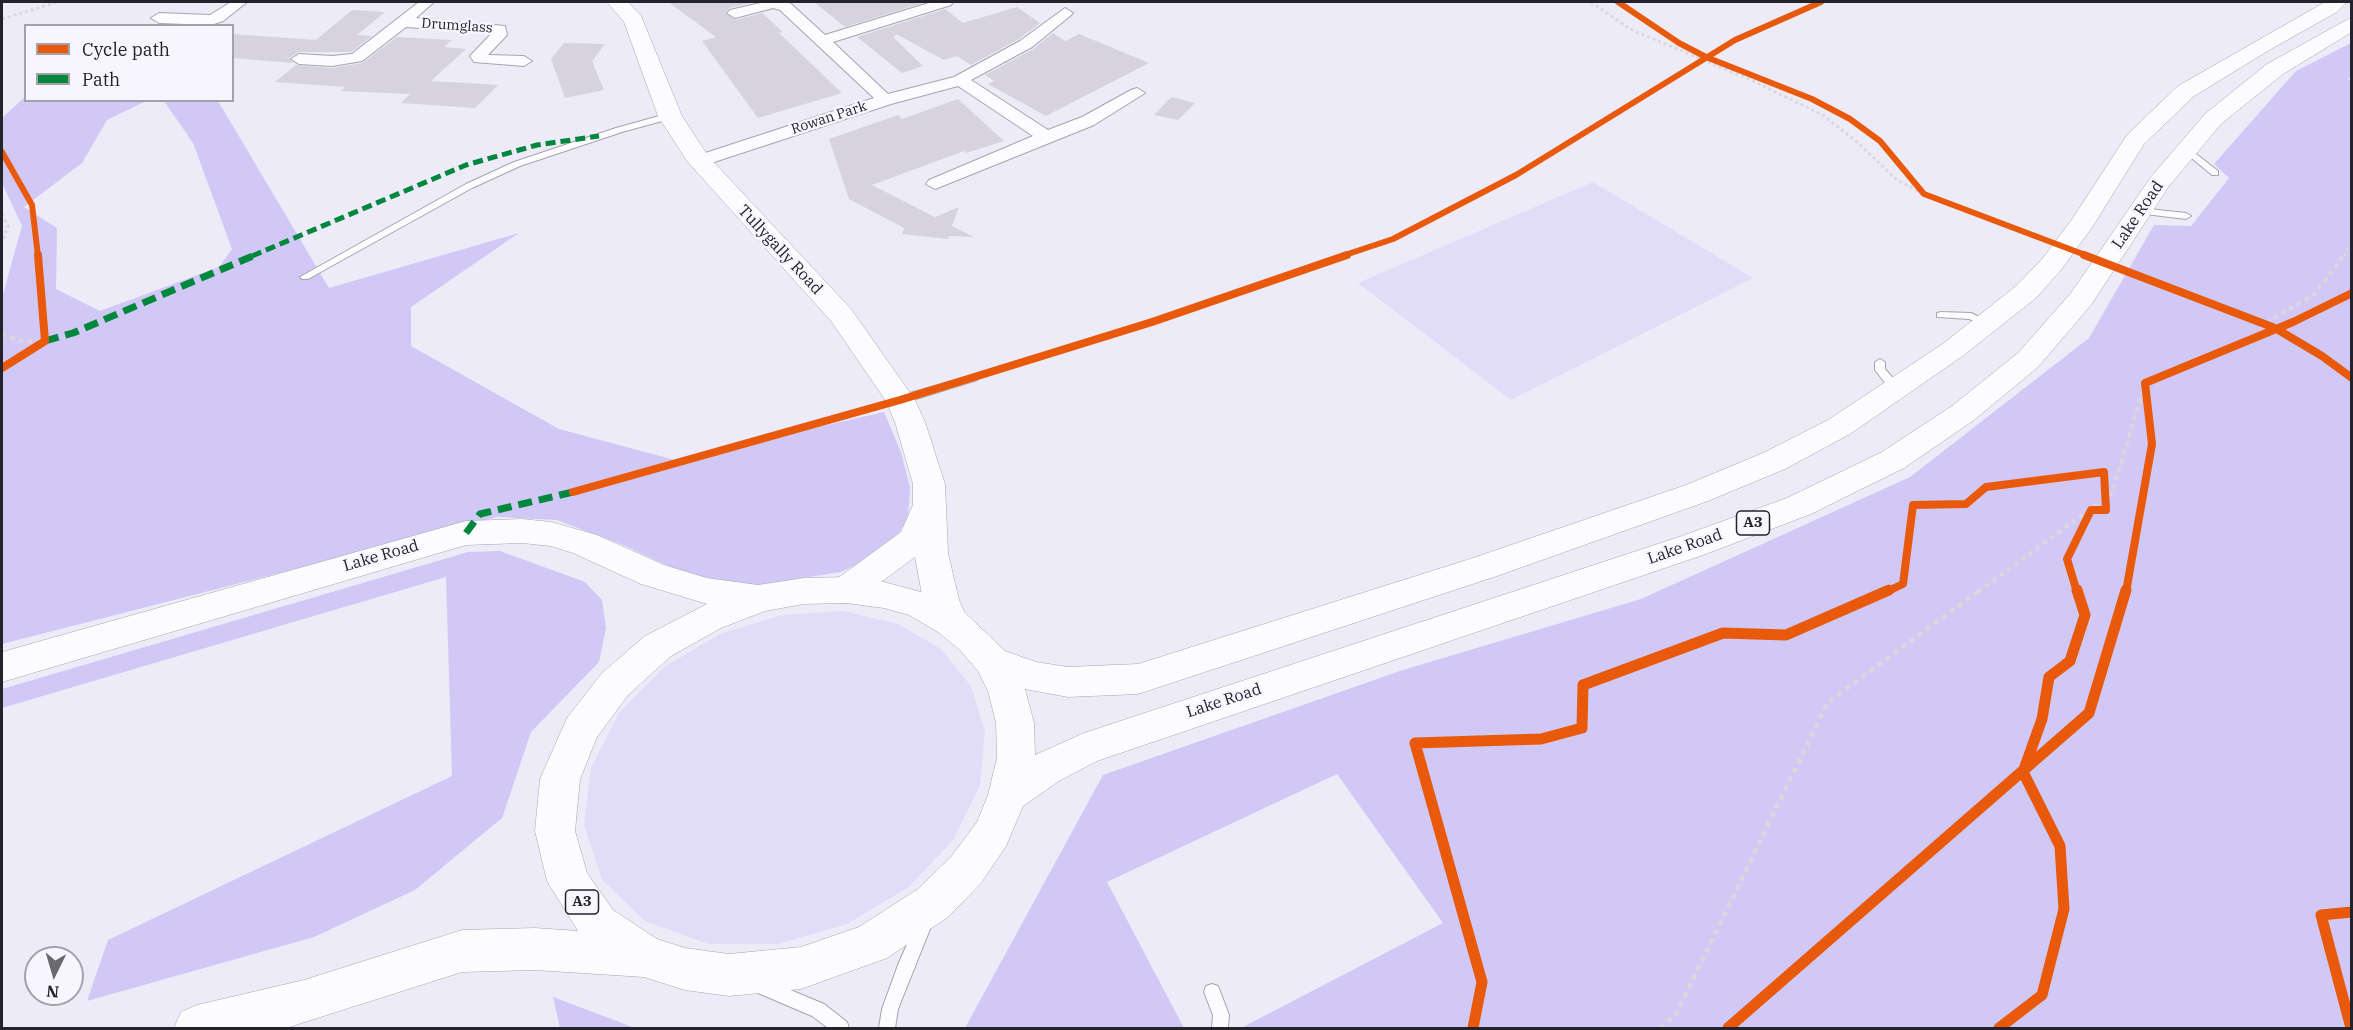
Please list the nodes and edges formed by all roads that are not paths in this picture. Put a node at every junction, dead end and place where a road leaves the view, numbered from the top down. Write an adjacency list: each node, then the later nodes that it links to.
1 (240, 2): 8 (street)
2 (427, 2): 9 (street, Drumglass)
3 (617, 2): 17 (main road, Tullygally Road)
4 (945, 2): 11 (street)
5 (2337, 2): 27 (main road, A3)
6 (1065, 13): 14 (street, Rowan Park)
7 (735, 14): 11 (street)
8 (159, 18)
9 (403, 22): 12 (street, Drumglass); 13 (street, Drumglass)
10 (2352, 23): 19 (main road, Lake Road / A3)
11 (824, 40): 16 (street)
12 (299, 59)
13 (524, 61)
14 (960, 80): 16 (street, Rowan Park); 18 (street)
15 (1137, 93): 18 (street)
16 (885, 100): 20 (street, Rowan Park)
17 (670, 116): 20 (main road, Tullygally Road); 25 (lane)
18 (1046, 137): 22 (street)
19 (2186, 149): 21 (lane); 23 (main road, Lake Road / A3)
20 (699, 161): 31 (main road, Tullygally Road)
21 (2215, 173)
22 (935, 184)
23 (2140, 212): 24 (lane); 38 (main road, Lake Road / A3)
24 (2186, 216)
25 (305, 277)
26 (1941, 315): 27 (lane)
27 (1987, 323): 30 (main road, A3)
28 (1880, 362): 30 (lane)
29 (972, 378): 31 (lane)
30 (1898, 390): 36 (main road, A3)
31 (900, 400): 32 (main road, Tullygally Road)
32 (930, 505): 33 (main road); 35 (main road, Tullygally Road)
33 (846, 590): 34 (main road, A3); 35 (main road, A3)
34 (761, 598): 37 (main road, Lake Road / A3); 40 (main road, A3)
35 (951, 622): 36 (main road, A3)
36 (992, 662): 38 (main road, A3)
37 (2, 667)
38 (1008, 795): 39 (main road, A3)
39 (933, 903): 41 (main road, A3); 45 (lane)
40 (645, 956): 41 (main road, A3); 43 (main road, A3)
41 (729, 975): 44 (lane)
42 (1212, 992): 46 (lane)
43 (197, 1029)
44 (841, 1029)
45 (887, 1029)
46 (1220, 1029)

